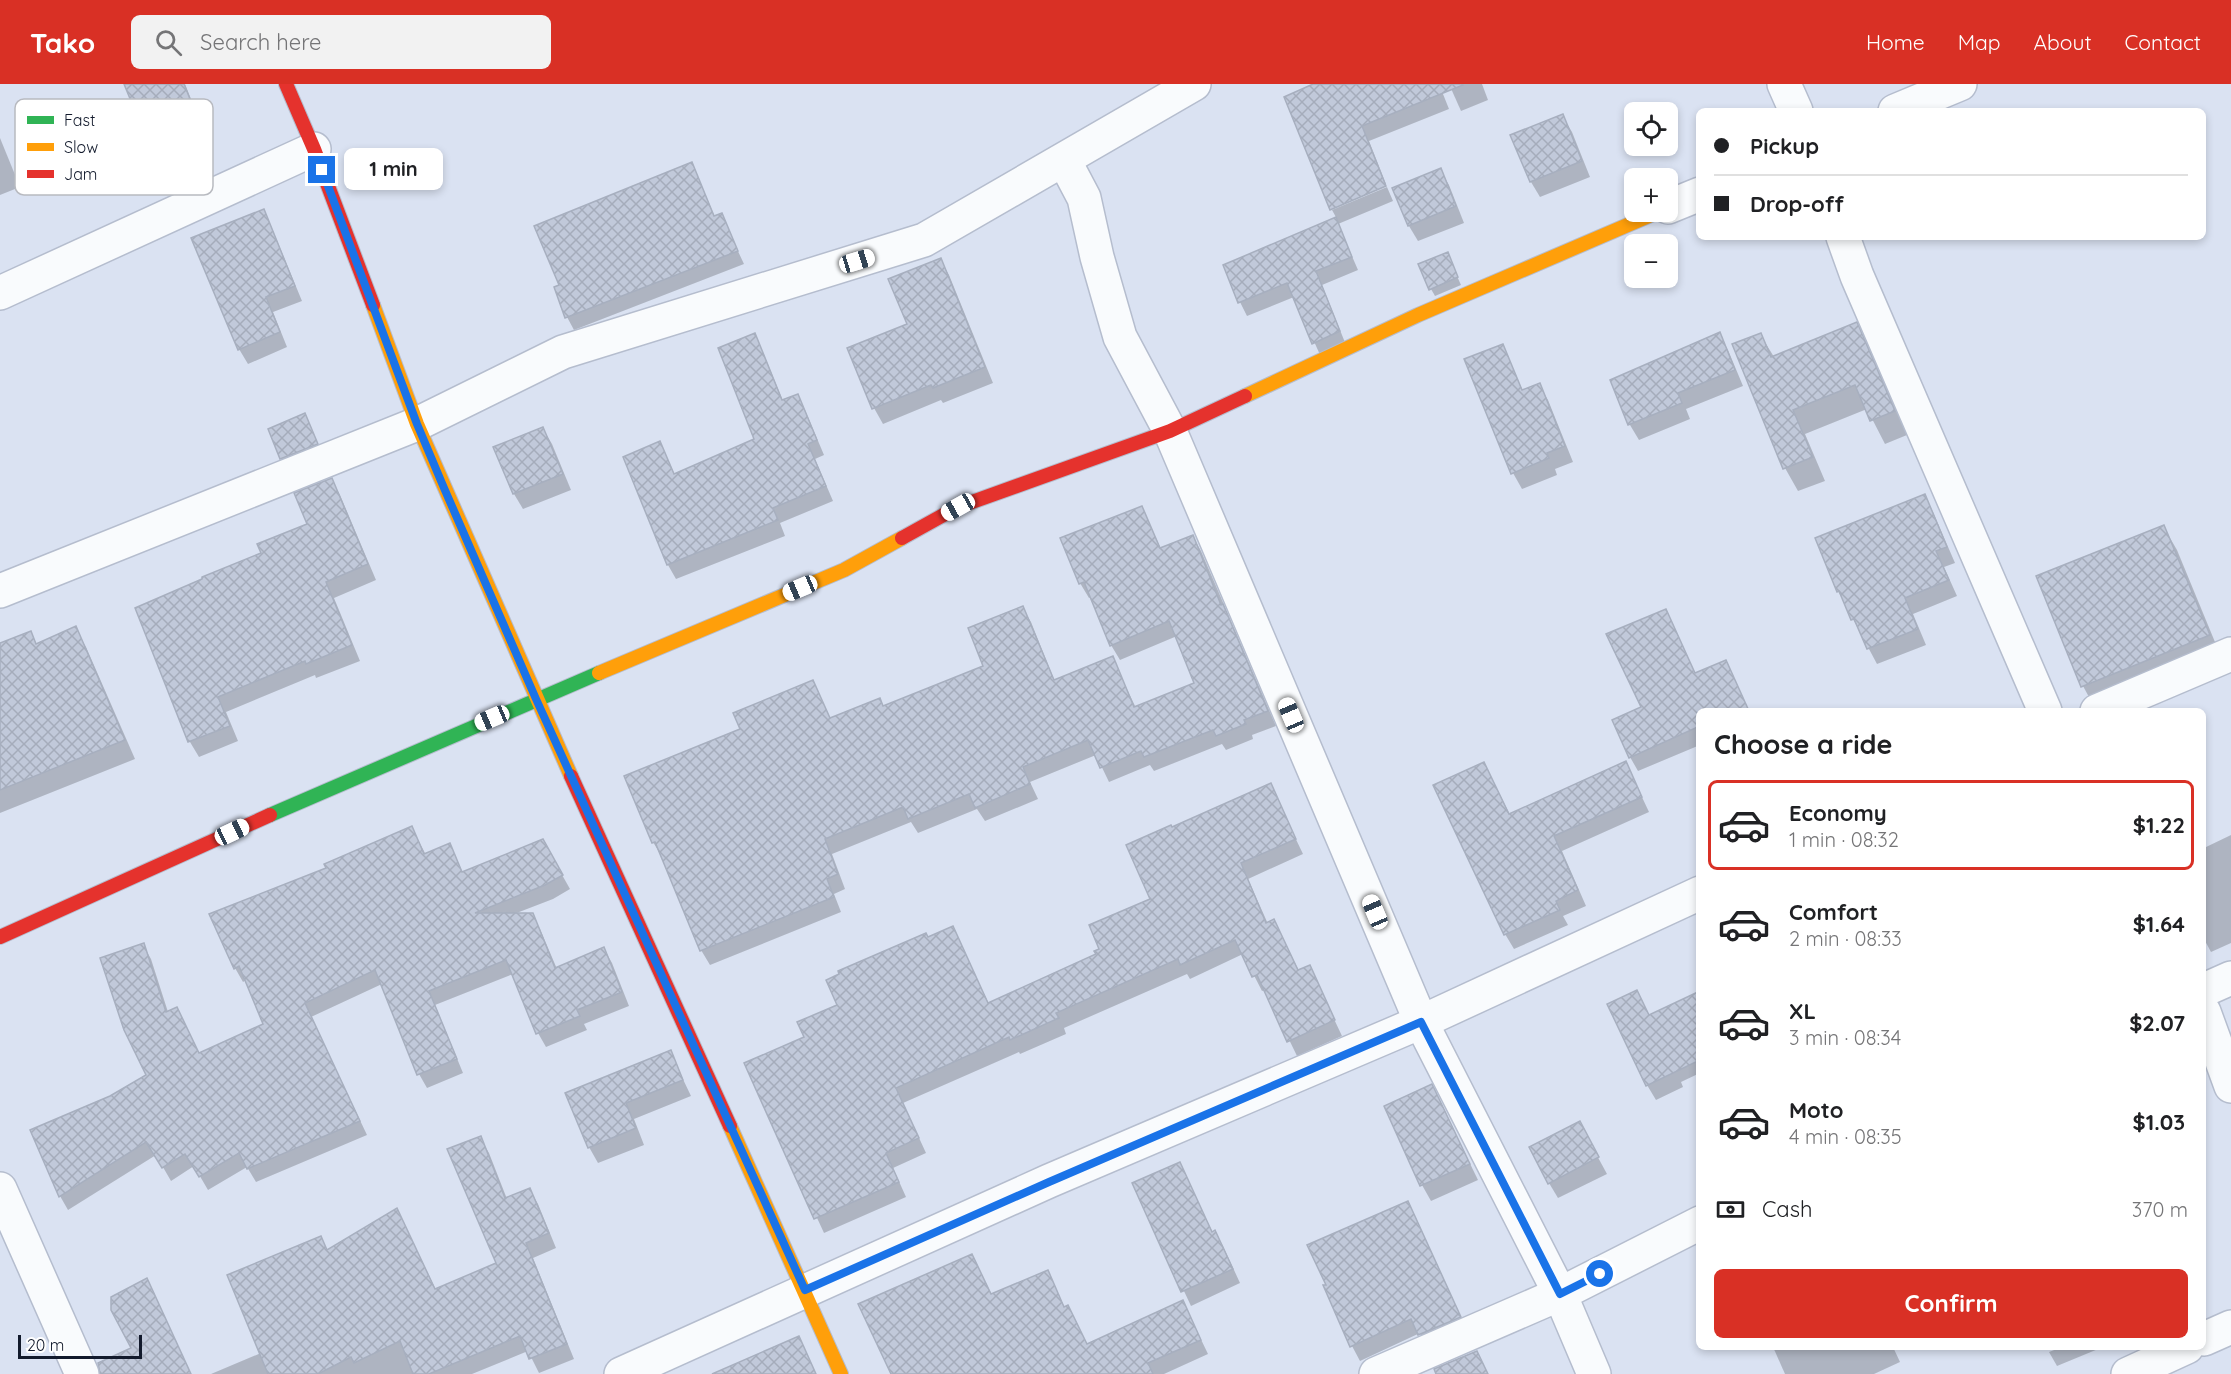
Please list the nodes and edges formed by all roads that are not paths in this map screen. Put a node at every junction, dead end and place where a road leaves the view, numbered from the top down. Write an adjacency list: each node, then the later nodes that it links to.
1 (285, 84): 7 (street)
2 (1194, 84): 8 (street)
3 (1784, 84): 5 (street)
4 (1960, 84): 6 (street)
5 (1795, 108)
6 (1902, 108)
7 (314, 149): 13 (street); 14 (street)
8 (1064, 160): 14 (street); 15 (street)
9 (1696, 196): 10 (street)
10 (1678, 203)
11 (1635, 222): 15 (street)
12 (1844, 240): 19 (street)
13 (0, 293)
14 (417, 424): 16 (street); 18 (street)
15 (1170, 431): 18 (street); 26 (street)
16 (0, 591)
17 (2231, 654): 20 (street)
18 (536, 699): 22 (street); 30 (street)
19 (2044, 708)
20 (2104, 708)
21 (1696, 895): 26 (street)
22 (0, 937)
23 (2231, 978): 24 (street)
24 (2206, 989)
25 (2206, 1017): 27 (street)
26 (1421, 1022): 30 (street); 31 (street)
27 (2231, 1086)
28 (0, 1189): 35 (street)
29 (1696, 1225): 31 (street)
30 (805, 1290): 36 (street); 37 (street)
31 (1560, 1294): 38 (street); 39 (street)
32 (2231, 1327): 33 (street)
33 (2206, 1339)
34 (2180, 1350): 40 (street)
35 (82, 1374)
36 (621, 1374)
37 (841, 1374)
38 (1376, 1374)
39 (1594, 1374)
40 (2128, 1374)

